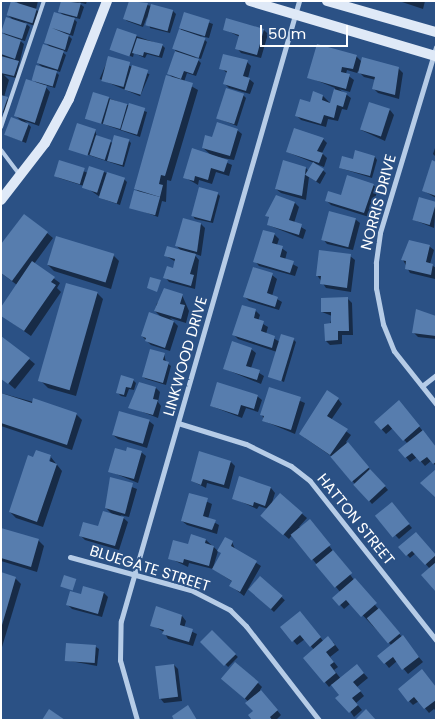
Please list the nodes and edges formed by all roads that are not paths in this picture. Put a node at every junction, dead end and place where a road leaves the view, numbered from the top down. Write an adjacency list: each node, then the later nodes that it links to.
1 (44, 1): 9 (lane)
2 (107, 1): 11 (main road)
3 (250, 1): 6 (main road)
4 (299, 1): 6 (street, LINKWOOD DRIVE)
5 (327, 1): 7 (main road)
6 (295, 14): 8 (main road); 16 (street, LINKWOOD DRIVE)
7 (436, 32)
8 (435, 53): 14 (street, NORRIS DRIVE)
9 (1, 127)
10 (1, 150): 11 (lane)
11 (21, 176): 12 (main road)
12 (1, 200)
13 (436, 375): 14 (street)
14 (422, 386): 15 (street, NORRIS DRIVE)
15 (436, 404)
16 (178, 423): 18 (street, LINKWOOD DRIVE); 19 (street, HATTON STREET)
17 (70, 557): 18 (street, BLUEGATE STREET)
18 (134, 575): 20 (street, LINKWOOD DRIVE); 21 (street, BLUEGATE STREET)
19 (436, 640)
20 (136, 720)
21 (318, 720)

